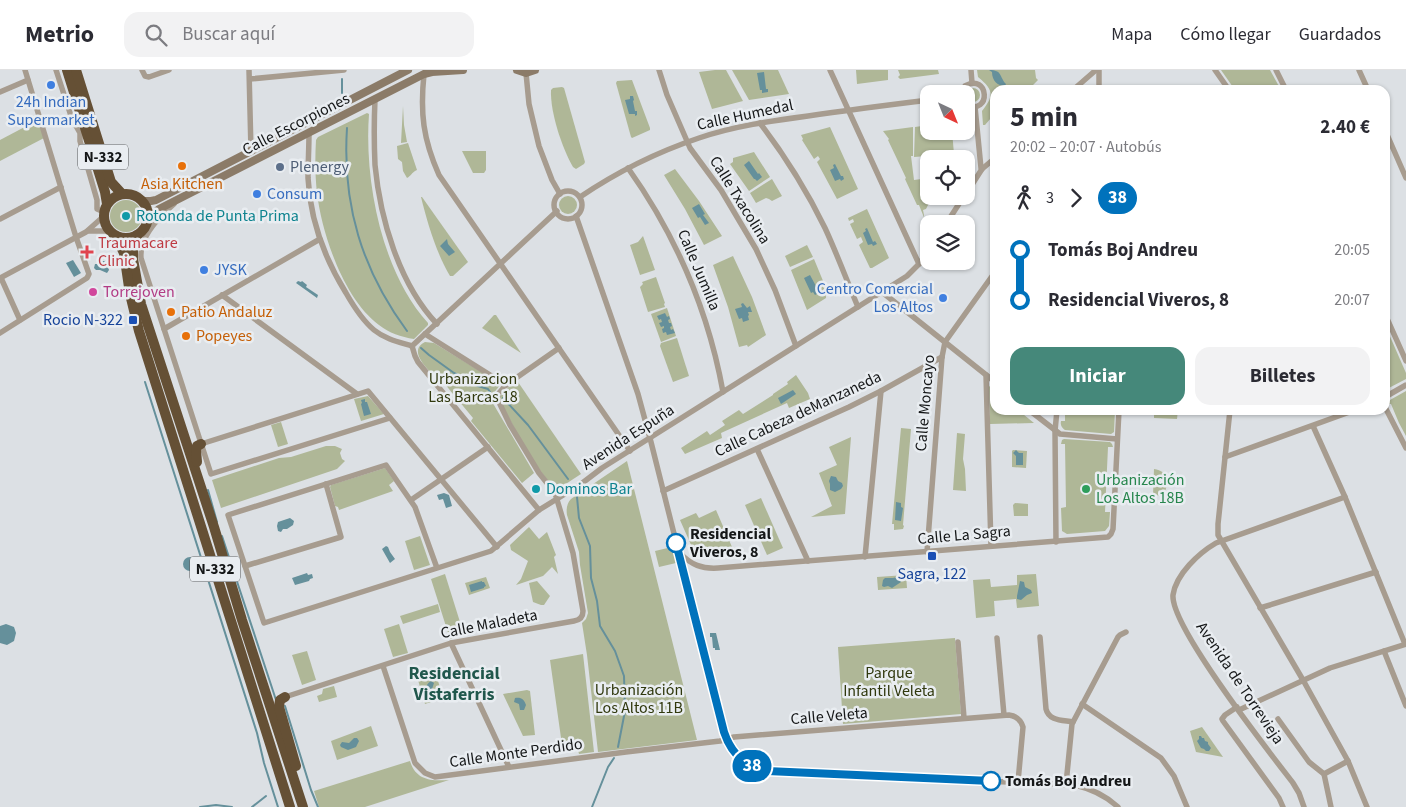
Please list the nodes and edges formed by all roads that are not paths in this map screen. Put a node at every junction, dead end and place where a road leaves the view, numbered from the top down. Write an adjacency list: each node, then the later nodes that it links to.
1 (25, 70): 24 (street)
2 (56, 70): 54 (street)
3 (67, 70): 54 (highway, N-332)
4 (76, 70): 33 (highway, N-332)
5 (82, 70): 33 (highway)
6 (142, 70): 7 (street)
7 (169, 70)
8 (250, 70): 23 (street)
9 (344, 70): 23 (street)
10 (408, 70): 42 (street, Calle Escorpiones)
11 (463, 70): 22 (street, Calle Escorpiones)
12 (517, 70): 21 (street)
13 (535, 70): 21 (street)
14 (659, 70): 41 (street, Calle Txacolina)
15 (830, 70): 37 (street)
16 (971, 70): 25 (street)
17 (1097, 70): 27 (street); 28 (street)
18 (1215, 70): 29 (street)
19 (1276, 70): 30 (street)
20 (1359, 70): 31 (street)
21 (526, 73): 50 (street)
22 (424, 74): 34 (street, Calle Escorpiones); 64 (street)
23 (250, 79): 42 (street)
24 (28, 80): 32 (street); 48 (street)
25 (972, 83): 26 (street); 36 (street)
26 (967, 85)
27 (1079, 85)
28 (1098, 85)
29 (1226, 85)
30 (1284, 85)
31 (1366, 85)
32 (0, 92)
33 (86, 99): 49 (highway, N-332)
34 (375, 99): 39 (street, Calle Escorpiones); 72 (street)
35 (920, 101): 37 (street, Calle Humedal)
36 (975, 107): 45 (street)
37 (848, 110): 38 (street, Calle Humedal); 65 (street)
38 (760, 123): 41 (street, Calle Humedal); 70 (street)
39 (309, 132): 51 (street, Calle Escorpiones); 63 (street)
40 (1390, 141): 46 (street)
41 (688, 142): 44 (street, Calle Humedal); 79 (street, Calle Txacolina)
42 (252, 150): 53 (street, Calle Escorpiones)
43 (990, 162): 45 (street)
44 (628, 168): 52 (street, Calle Humedal); 88 (street, Calle Jumilla)
45 (982, 169): 47 (street)
46 (1406, 178)
47 (975, 180)
48 (61, 187): 57 (street); 62 (street)
49 (122, 194): 53 (highway, N-332); 54 (highway, N-332)
50 (560, 194): 52 (street); 55 (street)
51 (182, 197): 58 (street, Calle Escorpiones); 74 (street)
52 (580, 197): 56 (street)
53 (142, 200): 58 (highway)
54 (105, 211): 59 (street); 60 (highway, N-332)
55 (556, 212): 56 (street); 64 (street)
56 (576, 216): 100 (street)
57 (0, 219)
58 (148, 219): 61 (highway, N-332)
59 (86, 232): 60 (street); 62 (street)
60 (113, 233): 61 (highway); 153 (highway, N-332)
61 (137, 235): 110 (highway, N-332)
62 (76, 237): 66 (street); 71 (street)
63 (320, 239): 69 (street); 78 (street)
64 (501, 263): 72 (street); 80 (street)
65 (919, 264): 68 (street, Avenida Espuña)
66 (0, 278): 71 (street)
67 (990, 279): 77 (street, Calle Moncayo)
68 (882, 292): 70 (street, Avenida Espuña); 77 (street)
69 (222, 295): 74 (street); 89 (street)
70 (858, 307): 79 (street, Avenida Espuña)
71 (20, 320): 75 (street)
72 (436, 324): 76 (street)
73 (1390, 325): 82 (street)
74 (164, 329): 102 (street)
75 (0, 332)
76 (425, 334): 78 (street); 85 (street)
77 (945, 342): 81 (street, Calle Moncayo); 83 (street)
78 (412, 346): 103 (street)
79 (796, 346): 88 (street, Avenida Espuña)
80 (559, 348): 85 (street); 106 (street)
81 (942, 357): 87 (street, Calle Cabeza deManzaneda); 121 (street, Calle Moncayo)
82 (1406, 361)
83 (986, 375): 84 (street); 118 (street)
84 (990, 378)
85 (506, 385): 113 (street)
86 (1406, 385): 90 (street)
87 (880, 391): 105 (street, Calle Cabeza deManzaneda); 122 (street)
88 (723, 392): 100 (street, Avenida Espuña)
89 (357, 394): 97 (street); 102 (street)
90 (1390, 394)
91 (1035, 415): 99 (street)
92 (1057, 415): 99 (street)
93 (1119, 415): 101 (street, Calle La Sagra)
94 (1229, 415): 107 (street)
95 (1337, 415): 98 (street)
96 (1389, 415): 104 (street)
97 (390, 418): 102 (street); 108 (street)
98 (1313, 426): 107 (street); 112 (street)
99 (1055, 431): 101 (street); 117 (street)
100 (650, 438): 106 (street, Avenida Espuña); 111 (street)
101 (1117, 438): 117 (street, Calle La Sagra)
102 (201, 444): 110 (highway)
103 (488, 446): 108 (street); 115 (street)
104 (1406, 448)
105 (757, 449): 111 (street, Calle Cabeza deManzaneda); 123 (street)
106 (630, 451): 113 (street, Avenida Espuña)
107 (1225, 457): 116 (street)
108 (441, 479): 114 (street); 119 (street)
109 (326, 484): 114 (street); 125 (street); 125 (street)
110 (202, 490): 154 (highway, N-332)
111 (664, 491): 120 (street)
112 (1345, 497): 116 (street, Avenida de Torrevieja); 127 (street)
113 (556, 499): 115 (street, Avenida Espuña); 134 (street, Calle Maladeta)
114 (411, 500): 126 (street)
115 (540, 510): 119 (street, Avenida Espuña)
116 (1221, 541): 129 (street); 142 (street, Avenida de Torrevieja)
117 (1056, 542): 118 (street, Calle La Sagra)
118 (991, 546): 121 (street, Calle La Sagra)
119 (497, 547): 126 (street, Avenida Espuña)
120 (679, 552): 124 (street); 128 (street)
121 (927, 552): 122 (street, Calle La Sagra)
122 (865, 557): 123 (street, Calle La Sagra)
123 (808, 561): 124 (street, Calle La Sagra)
124 (693, 564): 128 (street)
125 (245, 566): 126 (street, Avenida Espuña)
126 (437, 568)
127 (1376, 572): 129 (street); 135 (street)
128 (684, 574): 147 (street)
129 (1260, 608): 138 (street)
130 (1126, 632): 140 (street)
131 (1040, 637): 146 (street)
132 (997, 638): 143 (street)
133 (958, 642): 144 (street)
134 (451, 643): 137 (street, Calle Maladeta); 149 (street)
135 (1406, 644): 136 (street)
136 (1384, 651): 138 (street); 141 (street)
137 (384, 666): 139 (street, Calle Maladeta); 149 (street, Calle Monte Perdido)
138 (1303, 680): 142 (street); 148 (street)
139 (285, 697): 155 (highway)
140 (1082, 704): 146 (street); 157 (street)
141 (1406, 706)
142 (1238, 708): 158 (street); 159 (street, Avenida de Torrevieja)
143 (1004, 715): 144 (street, Calle Veleta); 151 (street)
144 (964, 718): 147 (street, Calle Veleta)
145 (1278, 719): 150 (street)
146 (1073, 722): 152 (street)
147 (727, 739): 149 (street, Calle Monte Perdido); 151 (street)
148 (1348, 761): 150 (street); 161 (street)
149 (509, 767)
150 (1324, 774): 160 (street)
151 (1018, 782): 152 (street)
152 (1066, 784): 156 (street)
153 (290, 807)
154 (303, 807)
155 (310, 807)
156 (1118, 807)
157 (1187, 807)
158 (1283, 807)
159 (1304, 807)
160 (1330, 807)
161 (1367, 807)

